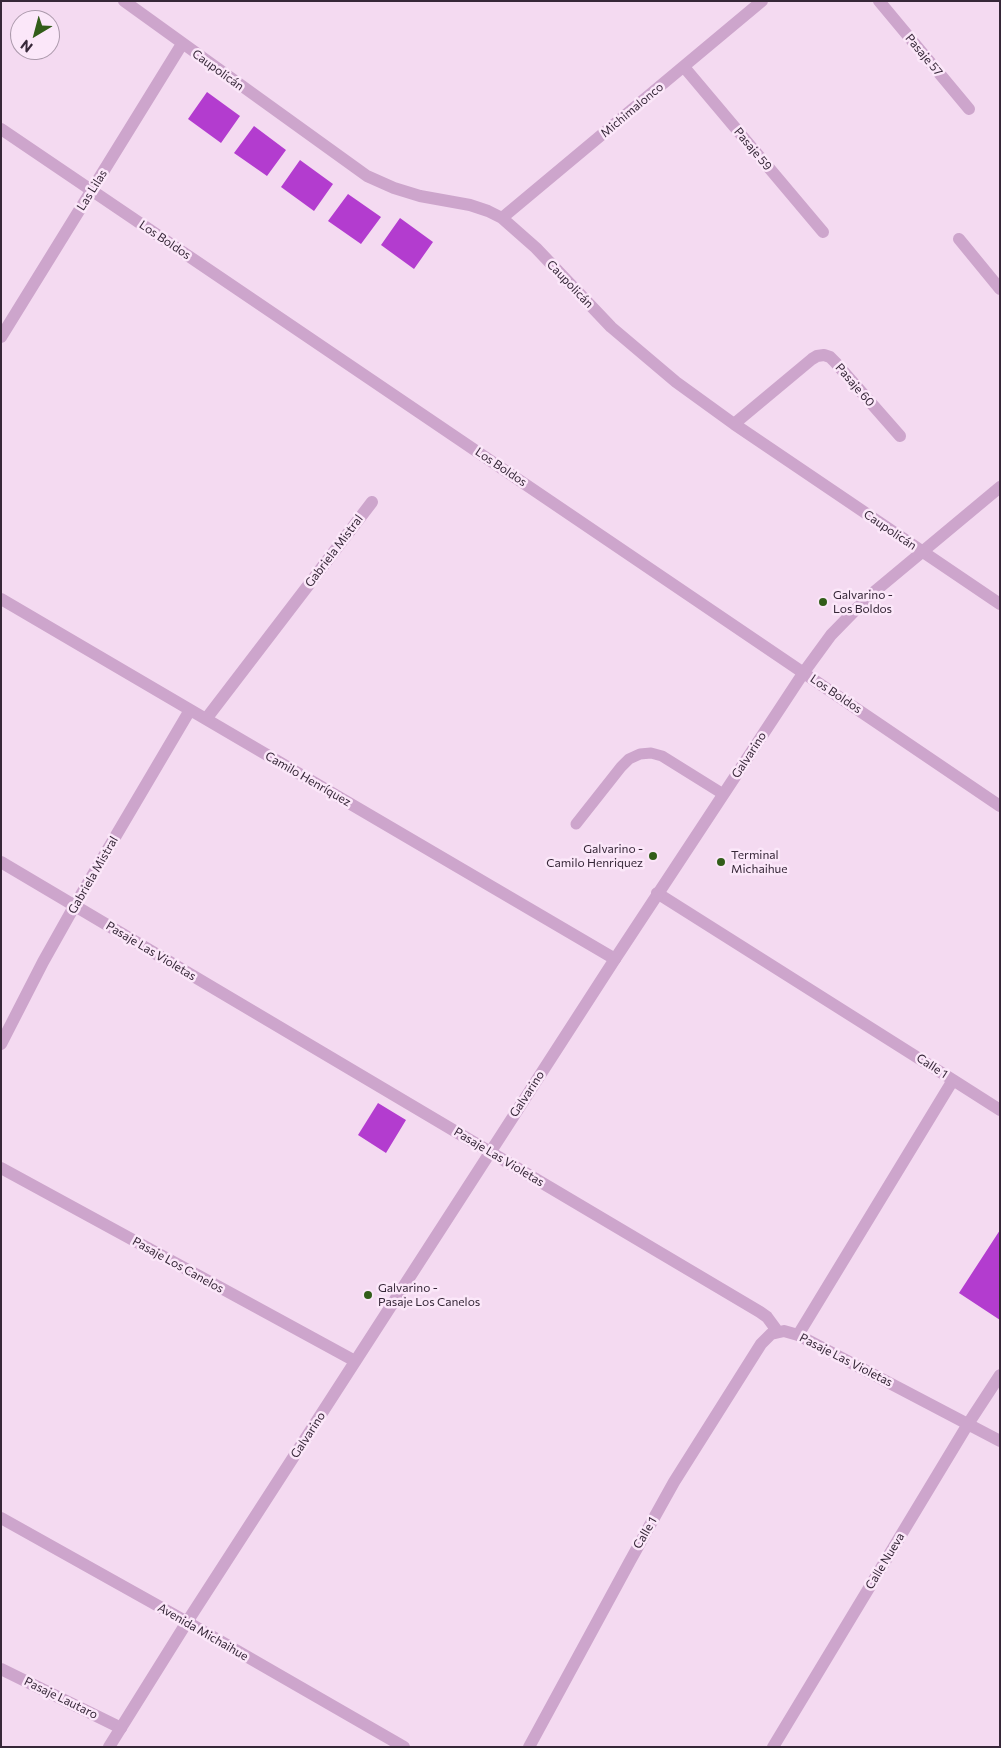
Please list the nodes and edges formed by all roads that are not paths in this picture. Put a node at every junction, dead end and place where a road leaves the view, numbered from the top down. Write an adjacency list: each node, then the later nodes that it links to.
1 (124, 1): 4 (street, Caupolicán)
2 (762, 1): 5 (street, Michimalonco)
3 (878, 1): 6 (street, Pasaje 57)
4 (182, 44): 8 (street, Las Lilas); 9 (street, Caupolicán)
5 (684, 67): 9 (street, Michimalonco); 10 (street, Pasaje 59)
6 (969, 109)
7 (1, 129): 8 (street, Los Boldos)
8 (92, 190): 13 (street, Las Lilas); 21 (street, Los Boldos)
9 (502, 218): 14 (street, Caupolicán)
10 (823, 232)
11 (959, 240): 12 (street)
12 (1000, 289)
13 (1, 337)
14 (734, 424): 15 (street, Pasaje 60); 18 (street, Caupolicán)
15 (900, 436)
16 (1000, 487): 18 (street, Galvarino)
17 (372, 502): 23 (street, Gabriela Mistral)
18 (922, 552): 20 (street, Caupolicán); 21 (street, Galvarino)
19 (1, 599): 22 (street, Camilo Henríquez)
20 (1000, 604)
21 (804, 672): 24 (street, Galvarino); 25 (street, Los Boldos)
22 (190, 710): 23 (street, Camilo Henríquez); 29 (street, Gabriela Mistral)
23 (206, 719): 30 (street, Camilo Henríquez)
24 (723, 794): 26 (lane); 28 (street, Galvarino)
25 (1000, 806)
26 (576, 824)
27 (1, 862): 29 (street, Pasaje Las Violetas)
28 (657, 893): 30 (street, Galvarino); 32 (street, Calle 1)
29 (75, 905): 31 (street, Gabriela Mistral); 34 (street, Pasaje Las Violetas)
30 (615, 959): 34 (street, Galvarino)
31 (1, 1044)
32 (953, 1080): 33 (street); 37 (street, Calle 1)
33 (1000, 1110)
34 (490, 1152): 36 (street, Pasaje Las Violetas); 38 (street, Galvarino)
35 (1, 1168): 38 (street, Pasaje Los Canelos)
36 (778, 1332): 37 (street, Pasaje Las Violetas); 48 (street, Calle 1)
37 (798, 1335): 40 (street, Pasaje Las Violetas)
38 (355, 1361): 43 (street, Galvarino)
39 (1000, 1376): 40 (street, Calle Nueva)
40 (968, 1424): 41 (street, Pasaje Las Violetas); 49 (street, Calle Nueva)
41 (1000, 1442)
42 (1, 1518): 43 (street, Avenida Michaihue)
43 (187, 1622): 45 (street, Galvarino); 47 (street, Avenida Michaihue)
44 (1, 1669): 45 (street, Pasaje Lautaro)
45 (121, 1728): 46 (street, Galvarino)
46 (109, 1747)
47 (404, 1747)
48 (529, 1747)
49 (772, 1747)

